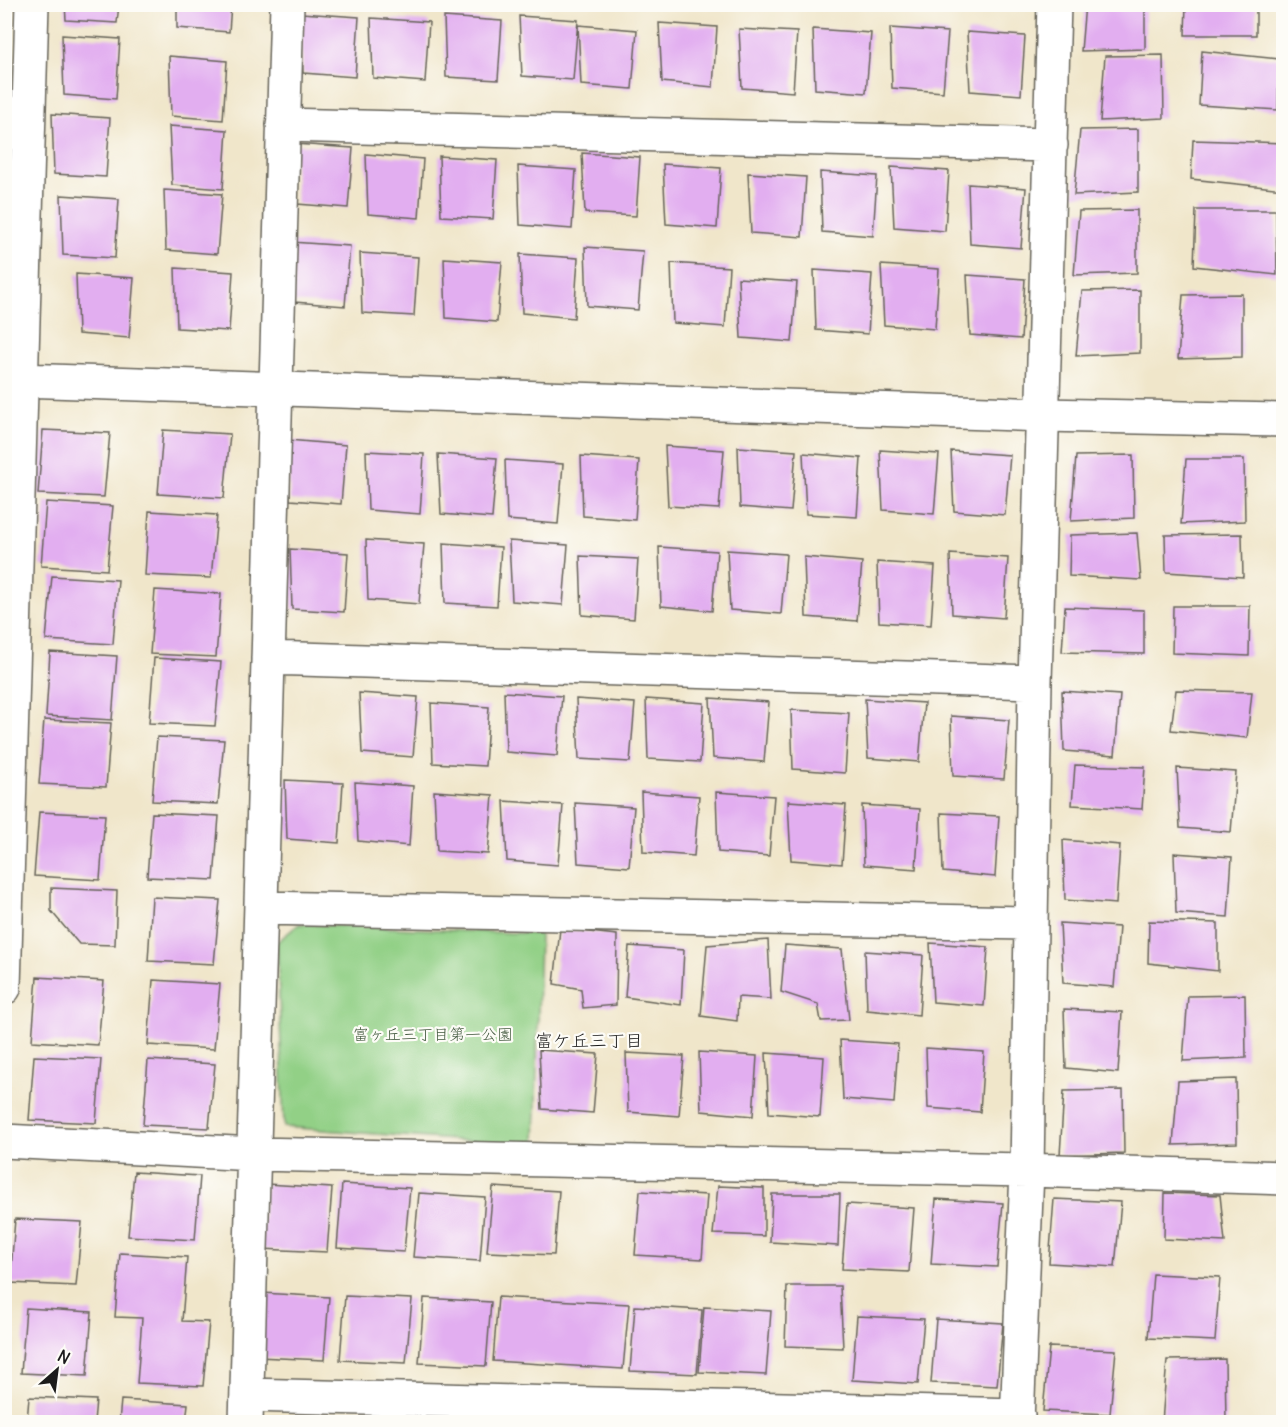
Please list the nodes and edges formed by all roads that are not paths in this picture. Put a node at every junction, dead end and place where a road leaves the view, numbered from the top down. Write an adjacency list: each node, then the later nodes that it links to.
1 (32, 4): 6 (street)
2 (287, 4): 4 (street)
3 (1054, 4): 5 (street)
4 (283, 125): 5 (street); 7 (street)
5 (1050, 145): 8 (street)
6 (21, 381): 7 (street); 14 (street)
7 (276, 391): 8 (street); 10 (street)
8 (1044, 416): 9 (street); 11 (street)
9 (1284, 420)
10 (268, 658): 11 (street); 12 (street)
11 (1035, 682): 13 (street)
12 (261, 908): 13 (street); 16 (street)
13 (1030, 923): 17 (street)
14 (4, 988)
15 (4, 1141): 16 (street)
16 (254, 1154): 17 (street); 19 (street)
17 (1027, 1170): 18 (street); 20 (street)
18 (1284, 1178)
19 (247, 1409): 20 (street)
20 (1018, 1419)

